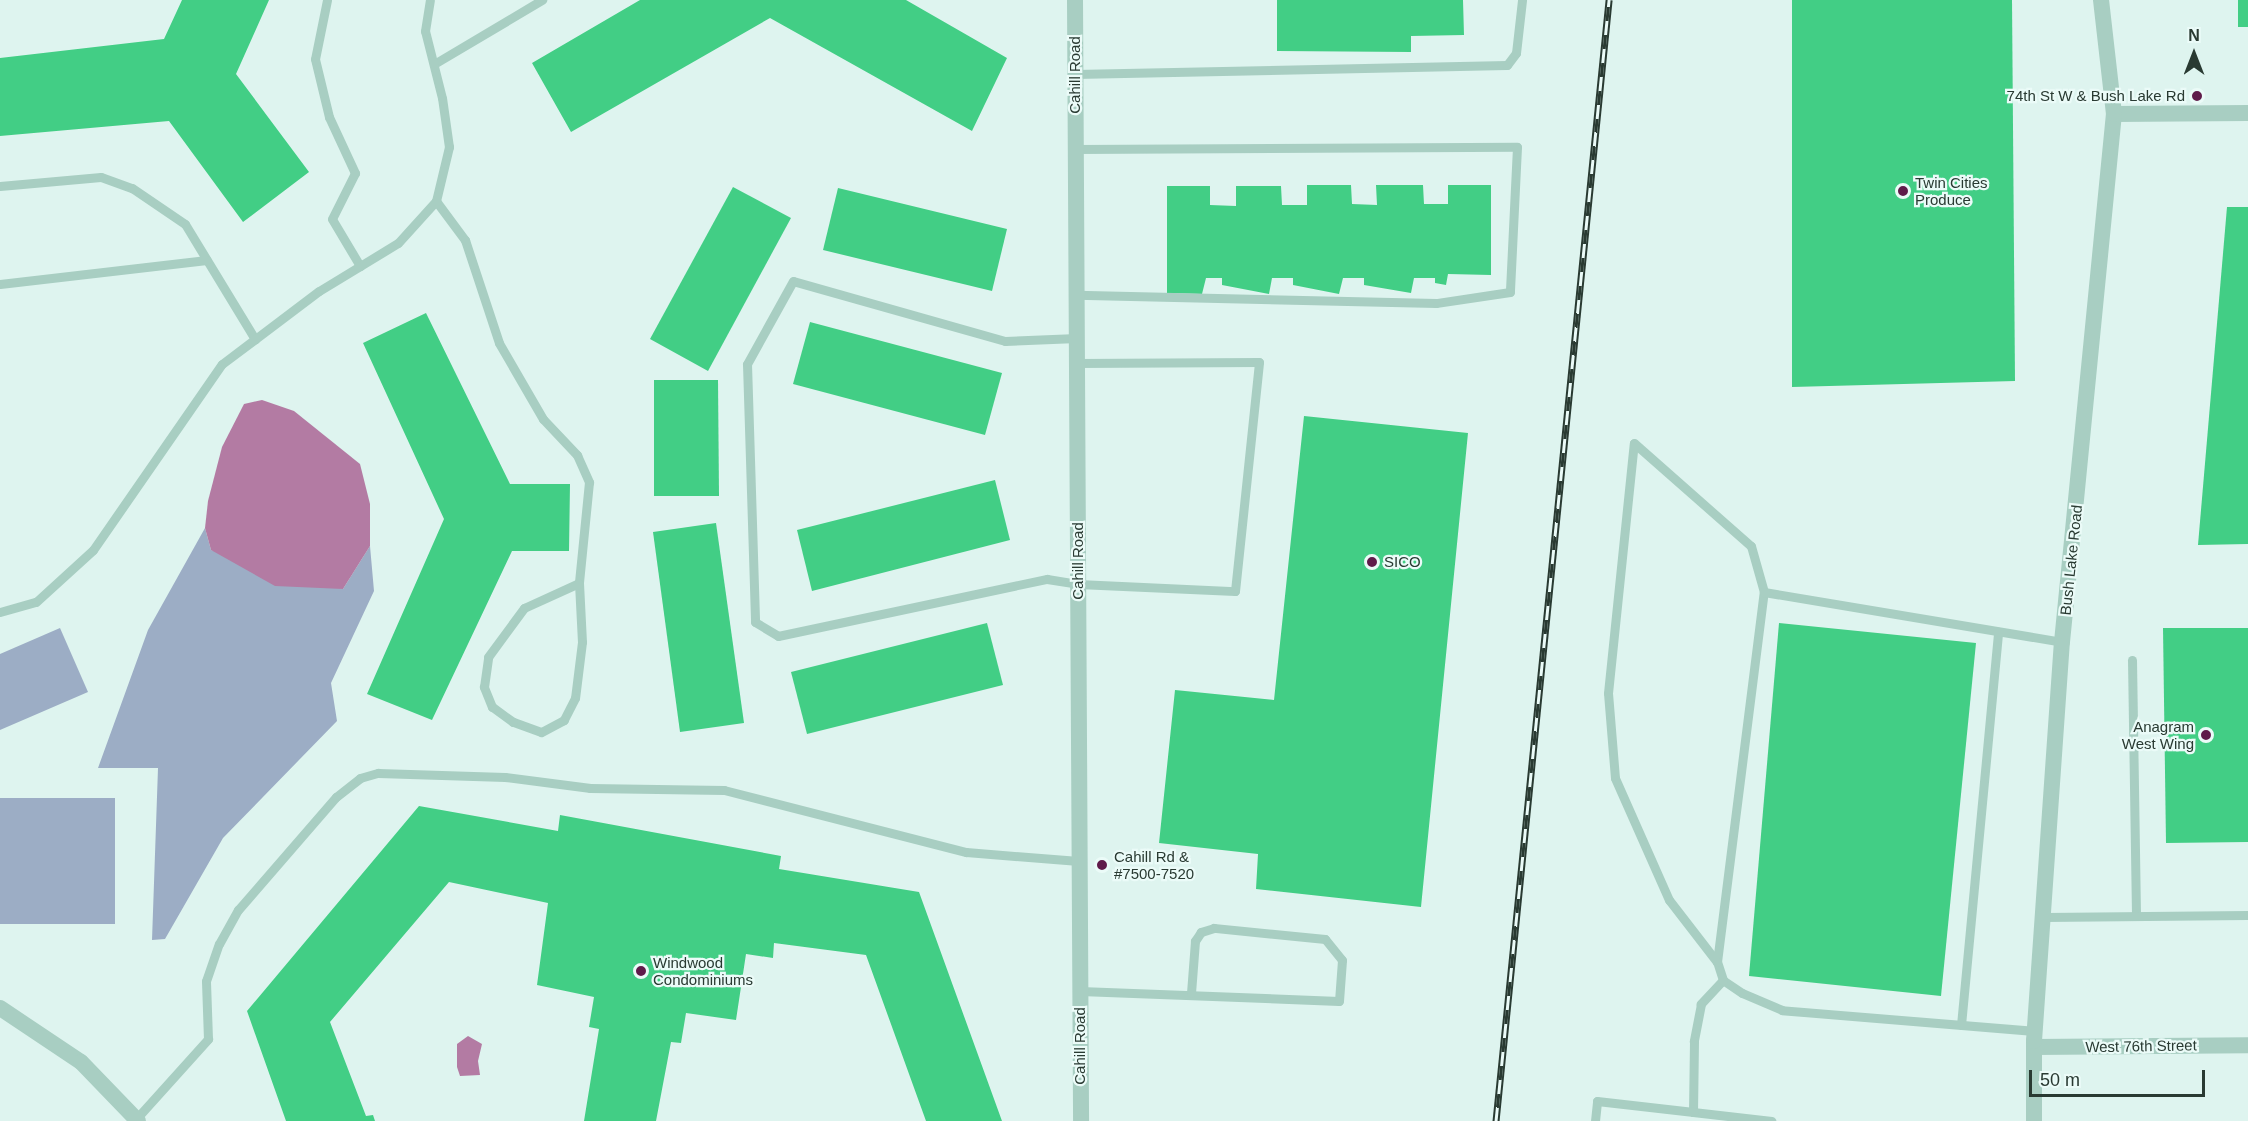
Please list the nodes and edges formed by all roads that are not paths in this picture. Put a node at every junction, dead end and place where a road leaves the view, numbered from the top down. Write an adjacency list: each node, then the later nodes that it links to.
1 (327, 0): 15 (lane)
2 (430, 0): 7 (lane)
3 (542, 0): 7 (lane)
4 (1075, 0): 8 (street, Cahill Road)
5 (1522, 0): 8 (lane)
6 (2101, 0): 10 (street, Bush Lake Road)
7 (434, 64): 13 (lane)
8 (1075, 74): 11 (street, Cahill Road)
9 (2248, 113): 10 (street)
10 (2114, 114): 26 (street, Bush Lake Road)
11 (1076, 149): 17 (street, Cahill Road); 17 (lane)
12 (0, 186): 14 (lane)
13 (436, 201): 15 (lane); 21 (lane)
14 (207, 260): 16 (lane); 19 (lane)
15 (360, 266): 19 (lane)
16 (0, 284)
17 (1076, 295): 18 (street, Cahill Road)
18 (1077, 338): 20 (street, Cahill Road); 22 (lane)
19 (255, 339): 24 (lane)
20 (1077, 363): 22 (street, Cahill Road); 22 (lane)
21 (579, 583): 21 (lane)
22 (1078, 584): 28 (street, Cahill Road)
23 (1764, 592): 25 (lane); 32 (lane); 32 (lane)
24 (0, 612)
25 (1998, 632): 26 (lane); 37 (lane)
26 (2062, 642): 31 (street, Bush Lake Road)
27 (2132, 660): 30 (lane)
28 (1079, 861): 34 (street, Cahill Road); 41 (lane)
29 (2248, 915): 30 (lane)
30 (2136, 916): 31 (lane)
31 (2045, 917): 38 (street, Bush Lake Road)
32 (1717, 962): 33 (lane)
33 (1723, 980): 37 (lane); 40 (lane)
34 (1080, 991): 35 (lane); 42 (street, Cahill Road)
35 (1191, 993): 35 (lane)
36 (0, 1008): 41 (street)
37 (1961, 1025): 38 (lane)
38 (2034, 1039): 39 (street, West 76th Street); 45 (street, Bush Lake Road)
39 (2248, 1045)
40 (1693, 1112): 43 (lane); 44 (lane)
41 (137, 1120)
42 (1081, 1121)
43 (1595, 1121)
44 (1771, 1121)
45 (2034, 1121)

